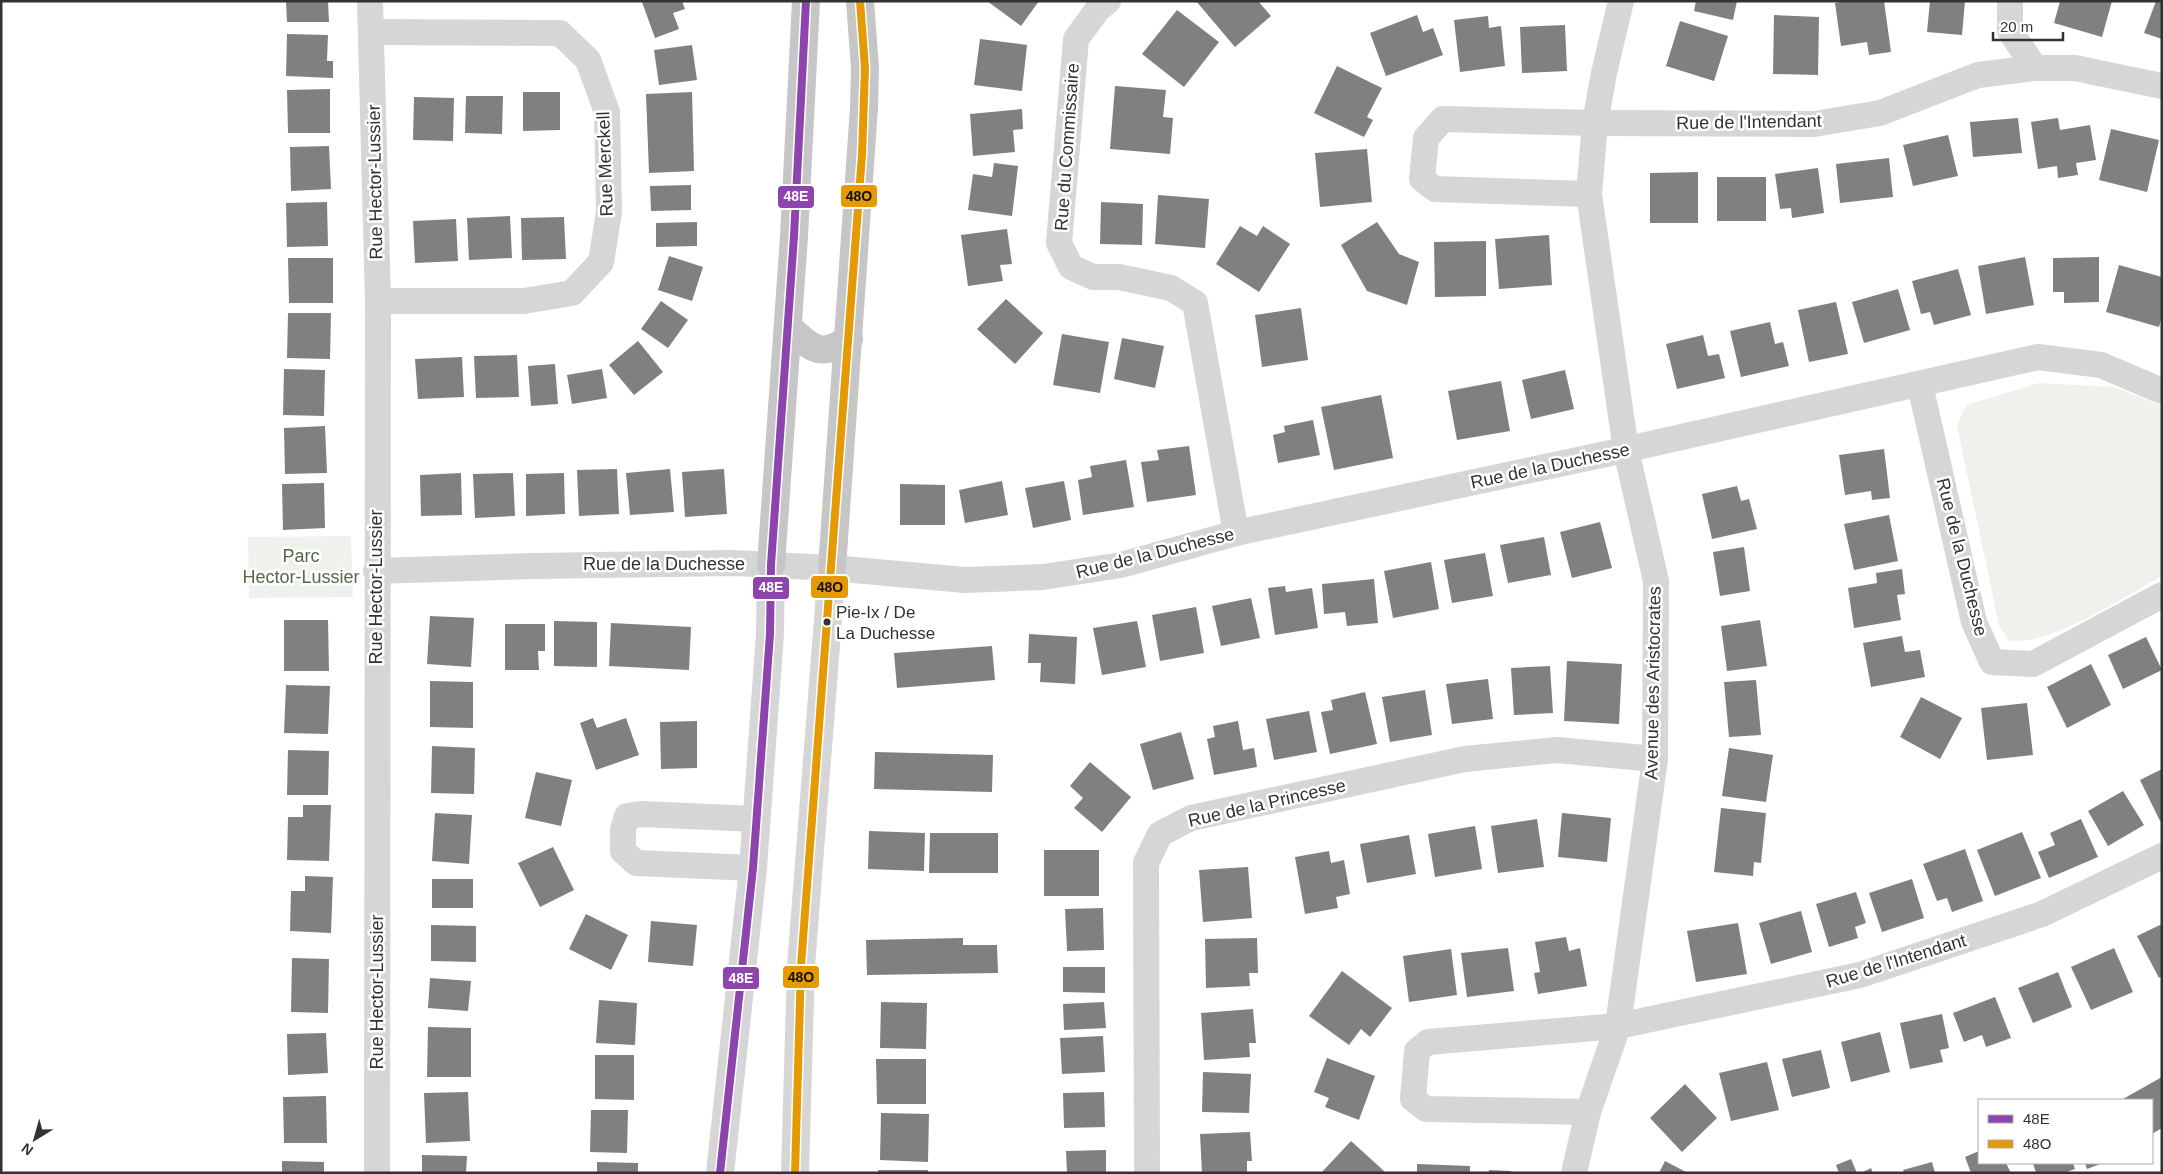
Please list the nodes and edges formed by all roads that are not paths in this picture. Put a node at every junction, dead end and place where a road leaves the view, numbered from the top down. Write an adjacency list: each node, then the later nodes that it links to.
1 (370, 1): 8 (street, Rue Hector-Lussier)
2 (806, 1): 15 (highway)
3 (860, 1): 9 (highway)
4 (878, 1): 9 (highway)
5 (1108, 1): 20 (street, Rue du Commissaire)
6 (1621, 1): 12 (street, Avenue des Aristocrates)
7 (2010, 1): 10 (street)
8 (371, 32): 14 (street, Rue Hector-Lussier); 14 (street, Rue Merckell)
9 (865, 68): 16 (highway)
10 (2035, 68): 11 (street, Rue de l'Intendant); 12 (street, Rue de l'Intendant)
11 (2162, 86)
12 (1595, 123): 13 (street, Avenue des Aristocrates); 13 (street)
13 (1589, 194): 19 (street, Avenue des Aristocrates)
14 (378, 301): 23 (street, Rue Hector-Lussier)
15 (788, 327): 16 (highway); 21 (highway)
16 (849, 339): 22 (highway)
17 (1920, 385): 18 (street, Rue de la Duchesse); 19 (street, Rue de la Duchesse); 24 (street, Rue de la Duchesse)
18 (2162, 391)
19 (1626, 450): 20 (street, Rue de la Duchesse); 25 (street, Avenue des Aristocrates)
20 (1236, 533): 22 (street, Rue de la Duchesse)
21 (772, 565): 22 (street, Rue de la Duchesse); 23 (street, Rue de la Duchesse); 26 (street)
22 (832, 568): 33 (street)
23 (365, 574): 31 (street, Rue Hector-Lussier)
24 (2162, 595)
25 (1654, 760): 29 (street, Avenue des Aristocrates); 34 (street, Rue de la Princesse)
26 (756, 819): 28 (street); 28 (street)
27 (2162, 856): 29 (street, Rue de l'Intendant)
28 (753, 868): 32 (street)
29 (1618, 1026): 30 (street, Avenue des Aristocrates); 30 (street)
30 (1588, 1112): 35 (street, Avenue des Aristocrates)
31 (377, 1173)
32 (720, 1173)
33 (795, 1173)
34 (1148, 1173)
35 (1574, 1173)

